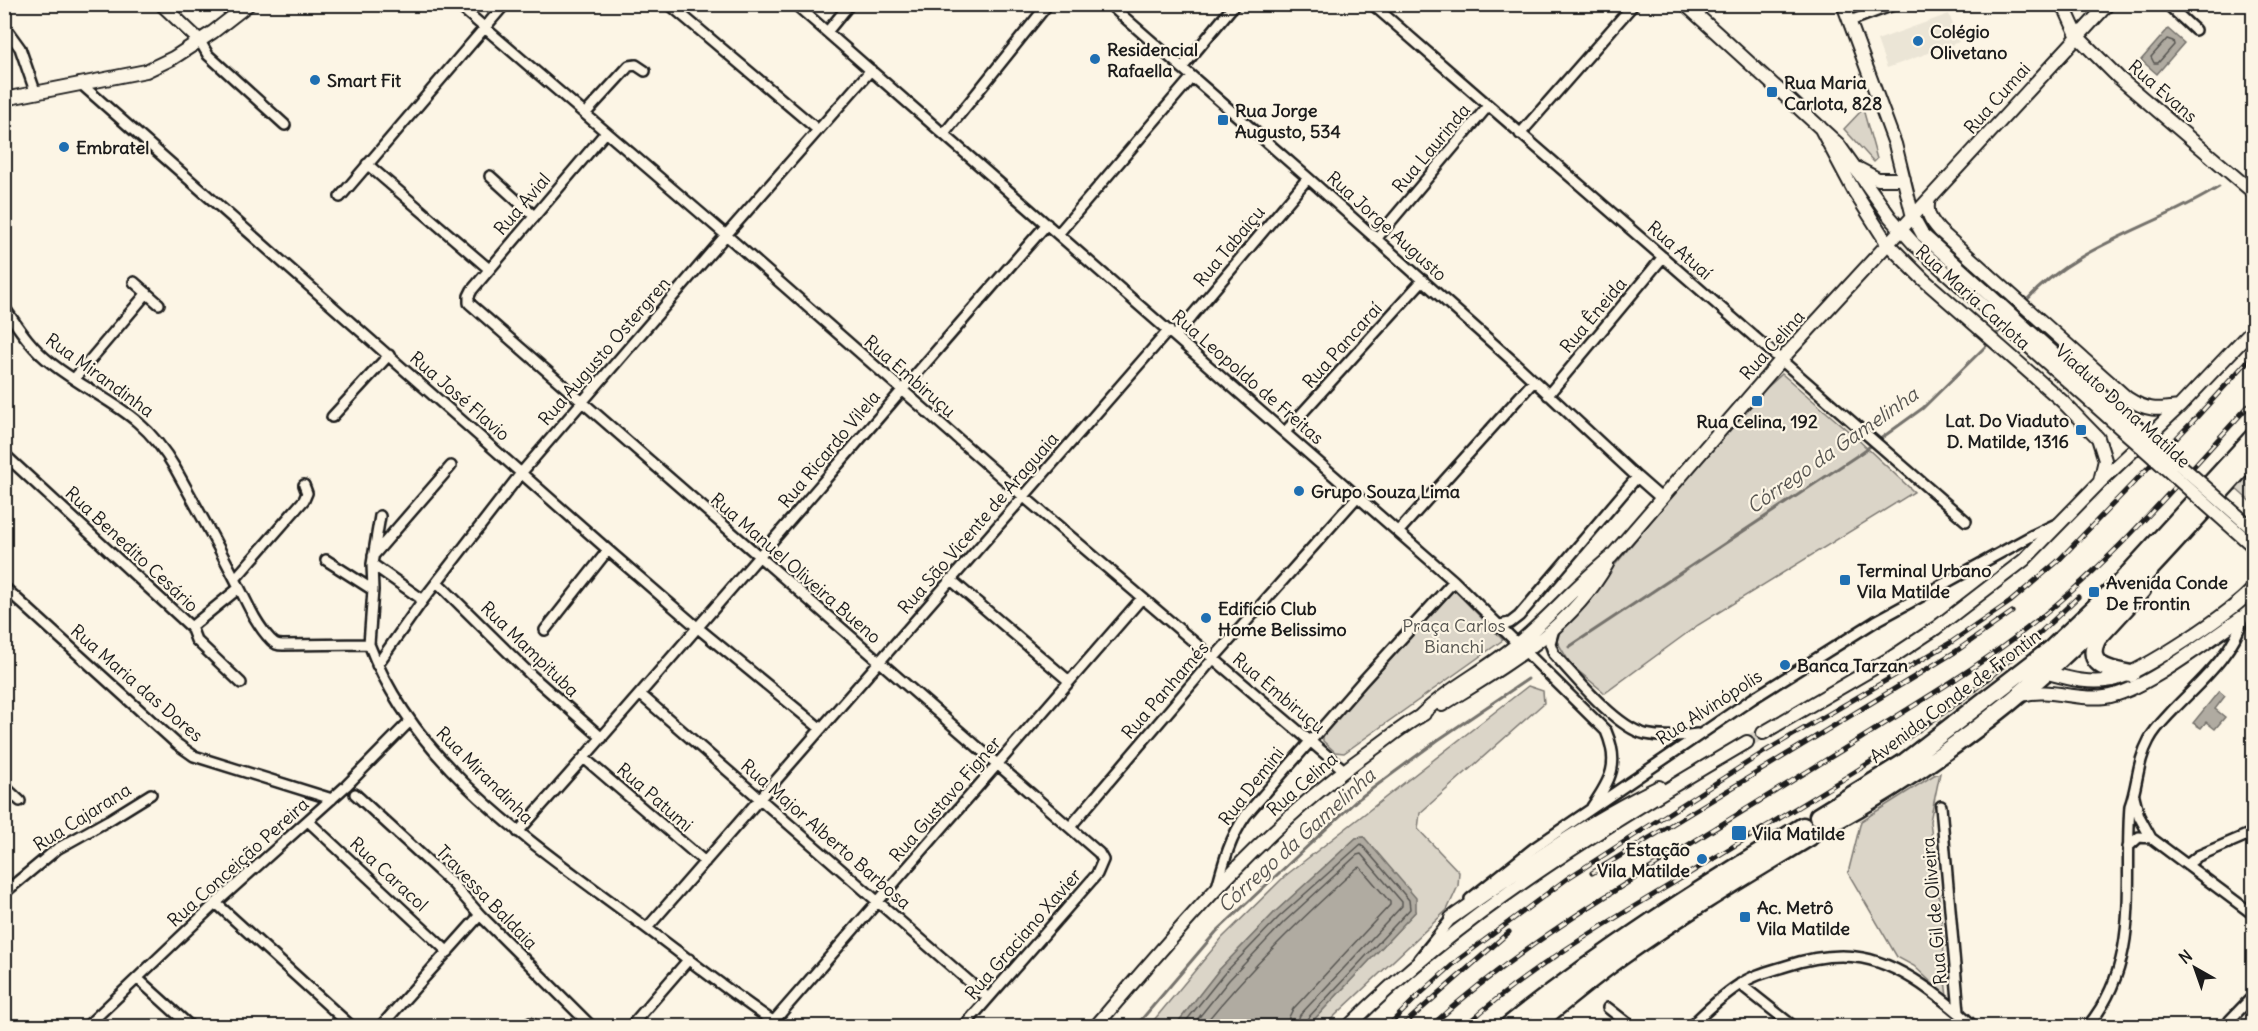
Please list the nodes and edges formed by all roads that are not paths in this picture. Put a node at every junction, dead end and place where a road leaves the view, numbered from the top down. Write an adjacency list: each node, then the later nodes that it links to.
1 (161, 4): 25 (street)
2 (249, 4): 25 (street)
3 (457, 4): 21 (street, Rua Embiruçu)
4 (505, 4): 21 (street)
5 (669, 4): 37 (street)
6 (795, 4): 23 (street, Rua Leopoldo de Freitas)
7 (850, 4): 23 (street)
8 (1048, 4): 39 (street)
9 (1109, 4): 26 (street, Rua Jorge Augusto)
10 (1235, 4): 26 (street)
11 (1372, 4): 33 (street, Rua Atuaí)
12 (1634, 4): 40 (street)
13 (1685, 4): 36 (street, Rua Maria Carlota)
14 (1844, 4): 19 (street, Viaduto Dona Matilde)
15 (1896, 4): 19 (street)
16 (2063, 4): 24 (street, Rua Evans)
17 (2108, 4): 24 (street, Rua Cumai)
18 (2167, 4): 22 (street)
19 (1850, 21): 45 (street, Viaduto Dona Matilde)
20 (4, 26): 31 (street)
21 (484, 28): 34 (street, Rua Embiruçu); 41 (street)
22 (2196, 30)
23 (827, 32): 27 (street, Rua Leopoldo de Freitas)
24 (2078, 37): 46 (street, Rua Evans); 48 (street, Rua Cumai)
25 (200, 41): 30 (street); 35 (street)
26 (1182, 68): 29 (street, Rua Jorge Augusto)
27 (871, 70): 37 (street, Rua Augusto Ostergren); 39 (street, Rua Leopoldo de Freitas)
28 (645, 71): 34 (street)
29 (1192, 76): 44 (street, Rua Jorge Augusto); 53 (street)
30 (80, 83): 31 (street); 68 (street, Rua José Flavio)
31 (35, 91): 32 (street)
32 (4, 99)
33 (1488, 106): 40 (street, Rua Atuaí); 55 (street, Rua Laurinda)
34 (585, 114): 38 (street, Rua Embiruçu)
35 (285, 125)
36 (1820, 127): 42 (street, Rua Maria Carlota); 56 (street, Rua Maria Carlota)
37 (818, 130): 54 (street, Rua Augusto Ostergren)
38 (606, 132): 49 (street, Rua Avial); 54 (street, Rua Embiruçu)
39 (944, 134): 51 (street, Rua Leopoldo de Freitas)
40 (1520, 134): 58 (street, Rua Atuaí)
41 (367, 165): 47 (street); 59 (street)
42 (1857, 168): 45 (street); 52 (street, Rua Maria Carlota)
43 (490, 176): 49 (street)
44 (1308, 177): 55 (street, Rua Jorge Augusto); 67 (street, Rua Tabaiçu)
45 (1904, 179): 50 (street, Viaduto Dona Matilde)
46 (2253, 193)
47 (340, 197)
48 (1929, 199): 50 (street, Rua Cumai); 70 (street, Rua Maria Carlota)
49 (534, 216): 59 (street, Rua Avial)
50 (1913, 217): 52 (street, Rua Celina); 94 (street, Viaduto Dona Matilde, bridge)
51 (1047, 224): 53 (street, Rua Leopoldo de Freitas); 73 (street, Rua Ricardo Vilela)
52 (1901, 230): 56 (street, Rua Celina); 57 (street, Rua Maria Carlota)
53 (1058, 234): 67 (street, Rua Leopoldo de Freitas)
54 (726, 235): 73 (street, Rua Embiruçu); 76 (street, Rua Augusto Ostergren)
55 (1376, 238): 60 (street, Rua Jorge Augusto)
56 (1887, 243): 69 (street, Rua Celina); 75 (street, Rua Maria Carlota)
57 (1915, 245): 96 (street, Viaduto Dona Matilde, bridge)
58 (1663, 257): 69 (street, Rua Atuaí); 74 (street, Rua Êneida)
59 (489, 268): 63 (street, Rua Avial)
60 (1422, 280): 72 (street, Rua Jorge Augusto); 79 (street, Rua Pancaraí)
61 (134, 282): 62 (street)
62 (147, 293): 64 (street); 71 (street)
63 (468, 300): 76 (street, Rua Manuel Oliveira Bueno)
64 (159, 304)
65 (4, 307): 71 (street, Rua Mirandinha)
66 (2253, 328): 77 (street, Rua Alvinópolis)
67 (1172, 333): 79 (street, Rua Leopoldo de Freitas); 88 (street, Rua São Vicente de Araguaia)
68 (388, 355): 78 (street); 84 (street, Rua José Flavio)
69 (1782, 359): 90 (street, Rua Celina); 92 (street, Rua Atuaí)
70 (2092, 368): 75 (street); 77 (street, Rua Maria Carlota)
71 (74, 379): 106 (street, Rua Mirandinha)
72 (1534, 381): 74 (street, Rua Jorge Augusto); 95 (street)
73 (901, 390): 88 (street, Rua Embiruçu); 99 (street, Rua Ricardo Vilela)
74 (1548, 395): 85 (street, Rua Jorge Augusto)
75 (2062, 401): 86 (street, Rua Maria Carlota)
76 (581, 402): 84 (street, Rua Augusto Ostergren); 99 (street, Rua Manuel Oliveira Bueno)
77 (2180, 407): 86 (street, Rua Alvinópolis)
78 (332, 417)
79 (1285, 432): 89 (street, Rua Leopoldo de Freitas)
80 (2253, 436): 123 (highway, Avenida Conde de Frontin)
81 (4, 454): 114 (street, Rua Benedito Cesário)
82 (2253, 455): 98 (highway, Avenida Conde de Frontin)
83 (451, 466): 102 (street)
84 (522, 472): 97 (street, Rua José Flavio); 105 (street, Rua Augusto Ostergren)
85 (1637, 477): 90 (street); 113 (street)
86 (2099, 483): 93 (street, Rua Alvinópolis)
87 (304, 485): 106 (street, Rua Benedito Cesário)
88 (1023, 496): 103 (street, Rua São Vicente de Araguaia); 110 (street, Rua Embiruçu)
89 (1358, 496): 95 (street, Rua Leopoldo de Freitas); 120 (street, Rua Panhamés)
90 (1662, 499): 100 (street, Rua Celina)
91 (381, 516): 102 (street)
92 (1966, 520)
93 (2063, 521): 132 (street, Rua Alvinópolis); 133 (street, Rua Alvinópolis)
94 (2253, 530)
95 (1399, 531): 104 (street, Rua Leopoldo de Freitas)
96 (2253, 547)
97 (608, 550): 115 (street, Rua José Flavio); 117 (street)
98 (2167, 551): 124 (highway, Avenida Conde de Frontin); 125 (highway)
99 (759, 556): 115 (street, Rua Ricardo Vilela); 121 (street, Rua Manuel Oliveira Bueno)
100 (1611, 556): 116 (street, Rua Celina); 119 (street, Rua Celina)
101 (326, 560): 109 (street)
102 (373, 560): 109 (street); 111 (street)
103 (950, 579): 121 (street, Rua São Vicente de Araguaia); 126 (street)
104 (1454, 580): 113 (street, Rua Leopoldo de Freitas); 135 (street, Rua Demini)
105 (437, 582): 111 (street, Rua Augusto Ostergren); 134 (street, Rua Mampituba)
106 (237, 583): 114 (street, Rua Benedito Cesário); 118 (street, Rua Mirandinha)
107 (4, 587): 146 (street, Rua Maria das Dores)
108 (2253, 587): 125 (street)
109 (373, 590): 118 (street)
110 (1142, 598): 120 (street, Rua Embiruçu); 126 (street, Rua Gustavo Figner)
111 (423, 600): 122 (street, Rua Augusto Ostergren)
112 (2249, 612): 129 (street); 144 (street)
113 (1500, 625): 119 (street, Rua Leopoldo de Freitas)
114 (191, 627): 127 (street)
115 (698, 628): 128 (street, Rua Ricardo Vilela); 131 (street, Rua José Flavio)
116 (1554, 629): 119 (street, Rua Celina); 133 (street)
117 (544, 630)
118 (369, 644): 122 (street, Rua Mirandinha)
119 (1522, 648): 139 (street, Rua Celina); 149 (street, Rua Leopoldo de Freitas)
120 (1213, 659): 135 (street, Rua Embiruçu); 151 (street, Rua Panhamés)
121 (878, 661): 131 (street, Rua São Vicente de Araguaia); 138 (street, Rua Manuel Oliveira Bueno)
122 (377, 665): 130 (street, Rua Mirandinha)
123 (2029, 668): 124 (street); 129 (highway, Avenida Conde de Frontin)
124 (2045, 672): 125 (street); 129 (highway, Avenida Conde de Frontin)
125 (2131, 674)
126 (1069, 681): 138 (street, Rua Gustavo Figner)
127 (241, 683)
128 (641, 695): 134 (street, Rua Ricardo Vilela); 145 (street, Rua Major Alberto Barbosa)
129 (2018, 697)
130 (410, 721): 146 (street, Rua Conceição Pereira); 152 (street, Rua Mirandinha)
131 (820, 729): 145 (street, Rua São Vicente de Araguaia)
132 (1763, 733)
133 (1699, 734): 149 (street, Rua Alvinópolis)
134 (602, 738): 137 (street, Rua Ricardo Vilela)
135 (1310, 741): 139 (street, Rua Embiruçu); 159 (street, Rua Demini)
136 (1747, 742): 140 (street, Rua Alvinópolis)
137 (584, 758): 152 (street, Rua Ricardo Vilela); 157 (street, Rua Patumi)
138 (997, 764): 151 (street, Rua Manuel Oliveira Bueno); 161 (street, Rua Gustavo Figner)
139 (1344, 770): 159 (street, Rua Celina)
140 (1697, 772): 165 (street); 169 (street, Rua Alvinópolis)
141 (4, 786): 147 (street)
142 (151, 794): 160 (street, Rua Cajarana)
143 (355, 794): 163 (street, Travessa Baldaia)
144 (2134, 795): 154 (street); 155 (street)
145 (760, 799): 157 (street, Rua São Vicente de Araguaia); 161 (street, Rua Major Alberto Barbosa)
146 (332, 800): 150 (street, Rua Conceição Pereira)
147 (20, 801)
148 (1941, 806): 175 (street, Rua Gil de Oliveira)
149 (1592, 807): 165 (street, Rua Alvinópolis)
150 (308, 821): 162 (street, Rua Conceição Pereira); 167 (street, Rua Caracol)
151 (1070, 826): 156 (street, Rua Manuel Oliveira Bueno)
152 (518, 832): 166 (street, Rua Mirandinha)
153 (2253, 832): 158 (street)
154 (2151, 838): 155 (street); 158 (street)
155 (2128, 847): 192 (street)
156 (1103, 860): 173 (street, Rua Graciano Xavier)
157 (705, 862): 166 (street, Rua São Vicente de Araguaia)
158 (2187, 865): 164 (street)
159 (1217, 887): 184 (street, Rua Demini)
160 (4, 893)
161 (878, 901): 173 (street, Rua Major Alberto Barbosa); 176 (street, Rua Gustavo Figner)
162 (216, 903): 170 (street, Rua Conceição Pereira); 179 (street)
163 (480, 915): 167 (street); 181 (street, Travessa Baldaia)
164 (2253, 915)
165 (1451, 918): 169 (street, Rua Alvinópolis)
166 (647, 928): 168 (street, Rua Mirandinha)
167 (448, 952): 180 (street)
168 (689, 959): 176 (street, Rua Mirandinha); 182 (street)
169 (1411, 970): 185 (street, Rua Alvinópolis)
170 (137, 978): 177 (street, Rua Conceição Pereira); 178 (street)
171 (1740, 984): 175 (street); 189 (street); 190 (street)
172 (2253, 995): 193 (street)
173 (988, 998): 183 (street, Rua Graciano Xavier)
174 (1608, 1008): 188 (street)
175 (1959, 1012): 191 (street)
176 (776, 1024)
177 (87, 1026)
178 (190, 1026)
179 (351, 1026)
180 (381, 1026)
181 (591, 1026)
182 (631, 1026)
183 (964, 1026)
184 (1096, 1026)
185 (1349, 1026)
186 (1508, 1026): 187 (highway)
187 (1534, 1026)
188 (1631, 1026)
189 (1691, 1026)
190 (1793, 1026)
191 (1973, 1026)
192 (2088, 1026)
193 (2227, 1026)

